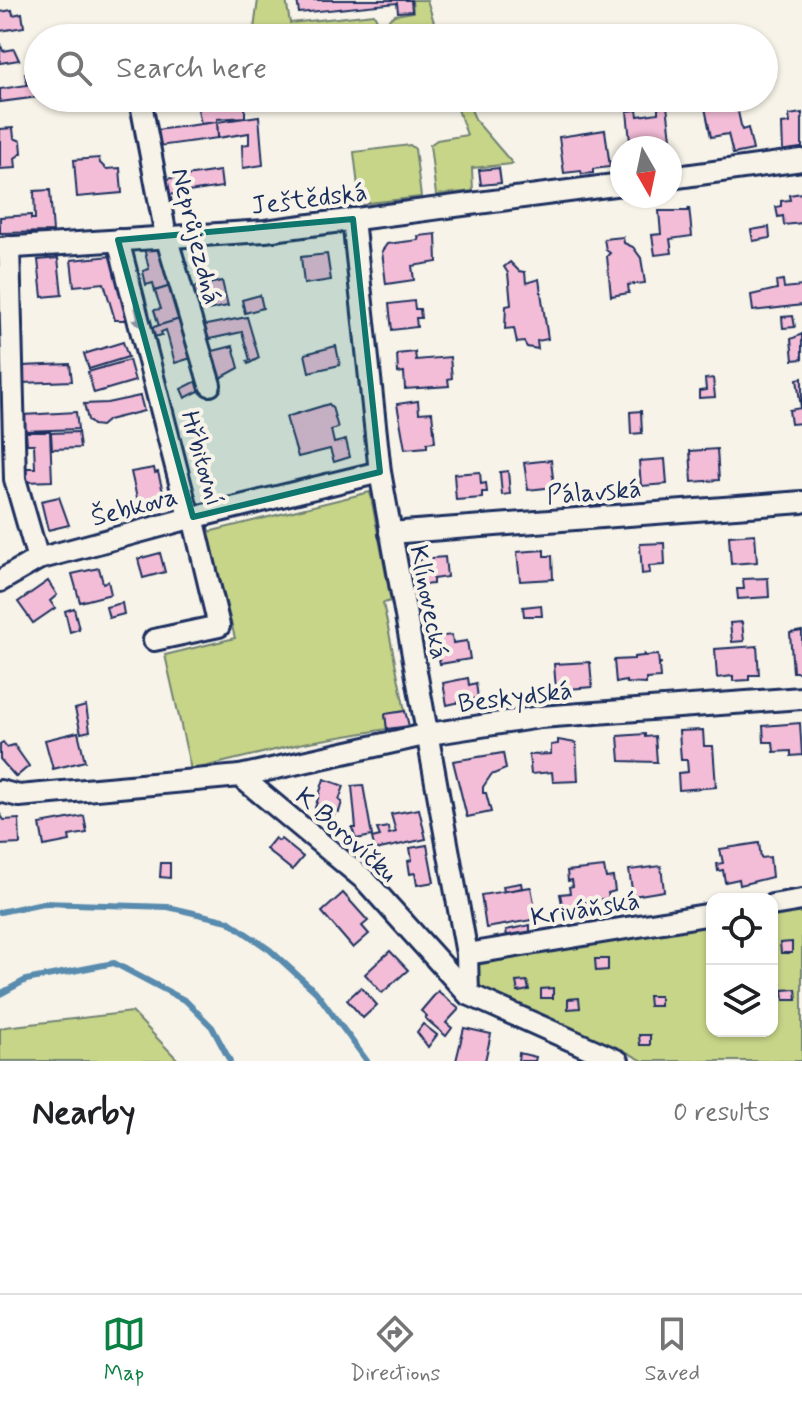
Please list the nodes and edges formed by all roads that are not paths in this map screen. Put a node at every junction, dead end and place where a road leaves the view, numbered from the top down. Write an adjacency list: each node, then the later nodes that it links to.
1 (143, 112): 6 (street, Neprůjezdná)
2 (802, 160): 3 (street)
3 (682, 176)
4 (610, 186): 5 (street, Ještědská)
5 (353, 219): 6 (street, Ještědská); 10 (street, Klínovecká)
6 (166, 236): 7 (street, Ještědská); 9 (street, Neprůjezdná)
7 (118, 240): 8 (street, Ještědská); 12 (street, Hřbitovní, one-way to 12)
8 (4, 247): 14 (street)
9 (210, 385)
10 (380, 472): 12 (street, Šebkova); 13 (street, Klínovecká)
11 (802, 502): 13 (street, Pálavská)
12 (193, 517): 14 (street, Šebkova); 16 (street, Hřbitovní)
13 (390, 533): 18 (street, Klínovecká)
14 (38, 559): 15 (street, Šebkova)
15 (0, 581)
16 (154, 640)
17 (802, 698): 18 (street, Beskydská)
18 (429, 734): 19 (street, Beskydská); 24 (street, Klínovecká)
19 (240, 776): 20 (street); 25 (street, K Borovíčku)
20 (0, 791)
21 (802, 900): 22 (street)
22 (778, 904)
23 (706, 915): 24 (street, Kriváňská)
24 (467, 954): 25 (street, Klínovecká)
25 (468, 994): 26 (street, K Borovíčku)
26 (618, 1061)

